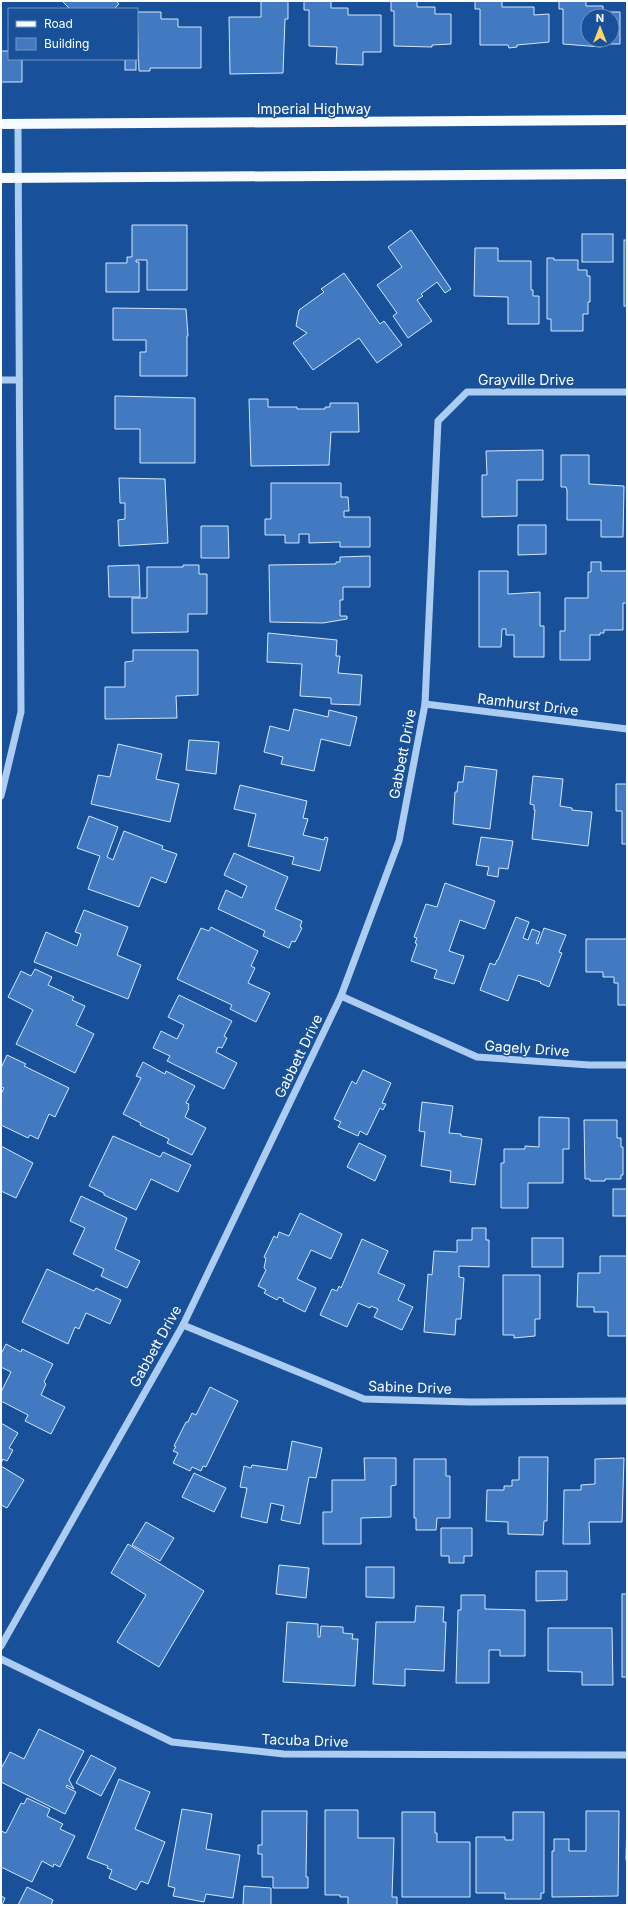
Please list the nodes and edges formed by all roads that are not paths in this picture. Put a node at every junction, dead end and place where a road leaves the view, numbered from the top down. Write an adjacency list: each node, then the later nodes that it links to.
1 (627, 120): 3 (main road, Imperial Highway)
2 (1, 124): 3 (main road, Imperial Highway)
3 (18, 124): 6 (street)
4 (627, 174): 6 (main road)
5 (1, 178): 6 (main road)
6 (19, 178): 8 (street)
7 (1, 380): 8 (street)
8 (19, 380): 13 (street)
9 (627, 392): 10 (street, Grayville Drive)
10 (438, 421): 11 (street, Gabbett Drive)
11 (425, 704): 12 (street, Ramhurst Drive); 14 (street, Gabbett Drive)
12 (627, 729)
13 (1, 796)
14 (341, 996): 15 (street, Gagely Drive); 16 (street, Gabbett Drive)
15 (627, 1065)
16 (183, 1325): 17 (street, Sabine Drive); 18 (street, Gabbett Drive)
17 (627, 1401)
18 (1, 1646)
19 (1, 1659): 20 (street, Tacuba Drive)
20 (627, 1755)

